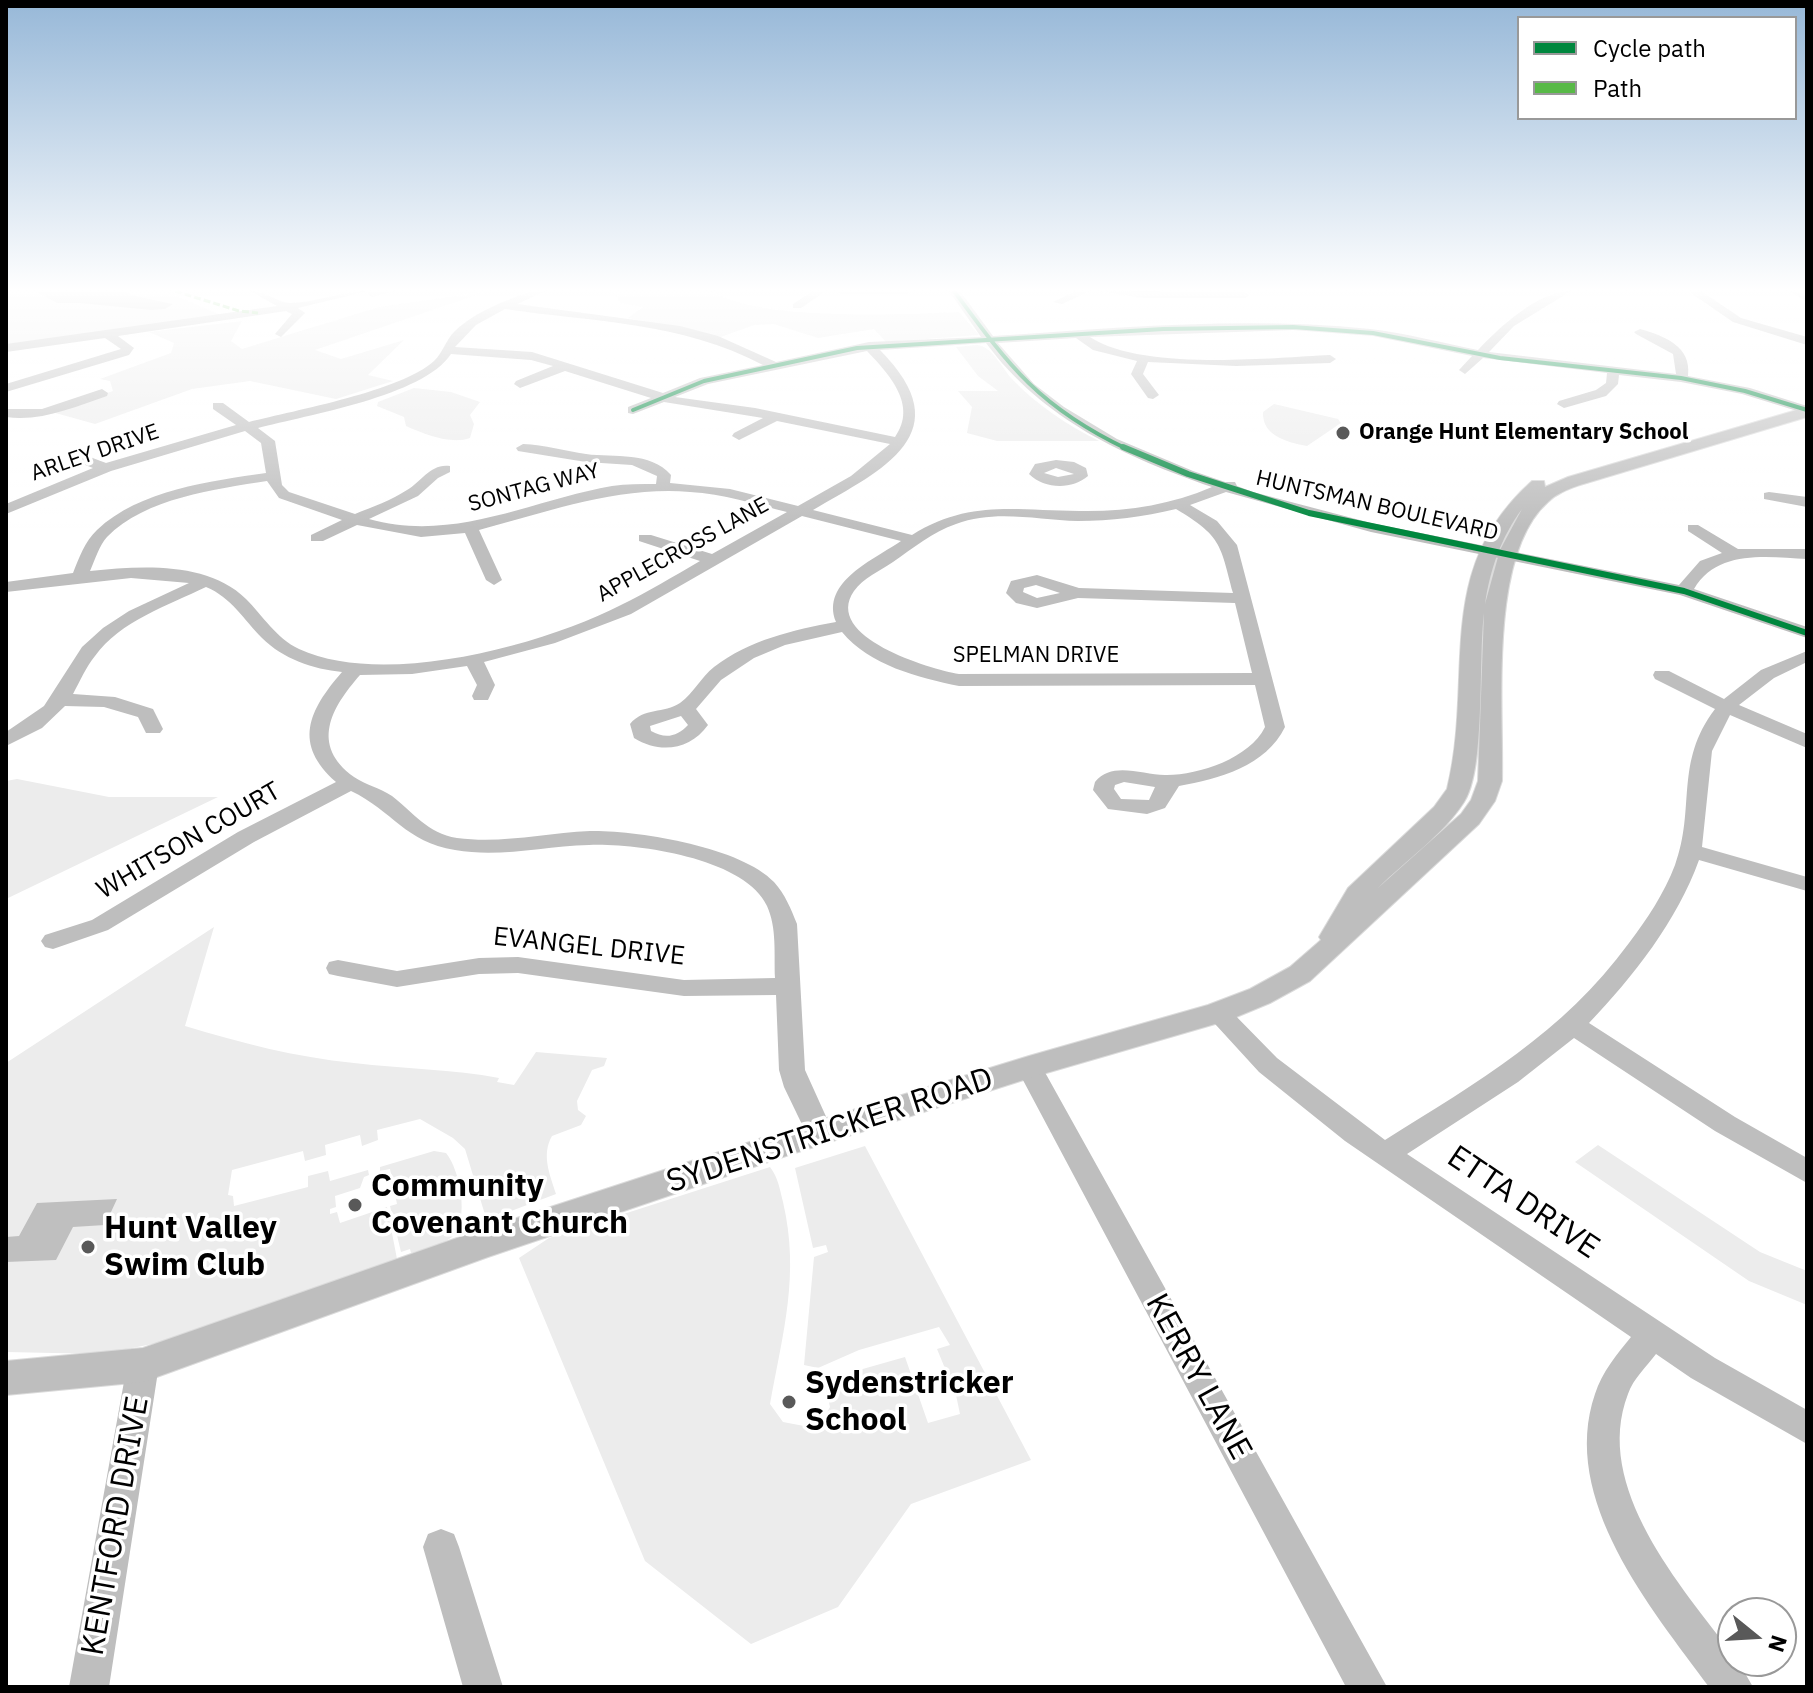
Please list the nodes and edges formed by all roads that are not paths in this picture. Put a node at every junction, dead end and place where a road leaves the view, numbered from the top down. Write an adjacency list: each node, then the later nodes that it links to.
1 (65, 370): 14 (street)
2 (430, 370): 24 (street, ARLEY DRIVE)
3 (554, 370): 13 (street)
4 (579, 370): 17 (street)
5 (761, 370): 17 (street)
6 (892, 370): 26 (street)
7 (1018, 370): 33 (street, HUNTSMAN BOULEVARD)
8 (1139, 370): 16 (street)
9 (1605, 370): 11 (street)
10 (1683, 370): 12 (street)
11 (1613, 371): 12 (street); 18 (street)
12 (1681, 378): 20 (street)
13 (520, 384)
14 (6, 388)
15 (102, 393): 22 (street)
16 (1153, 395)
17 (661, 398): 21 (street); 23 (street)
18 (1564, 404)
19 (218, 406): 24 (street)
20 (1804, 408): 45 (main road, SYDENSTRICKER ROAD)
21 (633, 410)
22 (6, 413)
23 (776, 416): 25 (street); 26 (street)
24 (247, 426): 29 (street, ARLEY DRIVE); 31 (street)
25 (739, 436)
26 (899, 442): 38 (street, APPLECROSS LANE)
27 (523, 448): 32 (street)
28 (80, 452): 29 (street)
29 (106, 468): 37 (street, ARLEY DRIVE)
30 (445, 469): 39 (street)
31 (273, 476): 39 (street, SONTAG WAY); 49 (street)
32 (663, 485): 38 (street, SONTAG WAY); 40 (street, SONTAG WAY)
33 (1229, 485): 36 (street); 45 (street, HUNTSMAN BOULEVARD)
34 (1769, 496): 35 (street)
35 (1807, 502)
36 (1179, 505): 44 (street); 55 (street)
37 (8, 506)
38 (798, 512): 44 (street, SONTAG WAY); 48 (street, APPLECROSS LANE)
39 (356, 520): 40 (street, SONTAG WAY); 42 (street)
40 (470, 528): 50 (street)
41 (1693, 528): 46 (street)
42 (317, 538)
43 (645, 538): 48 (street)
44 (914, 540): 57 (street)
45 (1501, 549): 52 (street, HUNTSMAN BOULEVARD); 78 (main road, SYDENSTRICKER ROAD)
46 (1735, 554): 47 (street); 52 (street)
47 (1807, 554)
48 (714, 560): 60 (street, APPLECROSS LANE)
49 (79, 579): 51 (street, APPLECROSS LANE); 53 (street, APPLECROSS LANE)
50 (494, 580)
51 (206, 581): 61 (street, APPLECROSS LANE); 65 (street)
52 (1686, 586): 56 (street, HUNTSMAN BOULEVARD); 58 (street, HUNTSMAN BOULEVARD)
53 (6, 587)
54 (1078, 593): 55 (street)
55 (1243, 598): 63 (street)
56 (1807, 622)
57 (845, 626): 63 (street, SPELMAN DRIVE); 67 (street)
58 (1807, 633)
59 (1807, 656): 66 (street)
60 (473, 659): 61 (street, APPLECROSS LANE); 64 (street)
61 (354, 670): 72 (street)
62 (1662, 675): 66 (street)
63 (1264, 679): 71 (street)
64 (481, 696)
65 (61, 700): 68 (street); 69 (street)
66 (1727, 705): 70 (street); 73 (street)
67 (685, 708)
68 (153, 729)
69 (6, 740)
70 (1807, 742)
71 (1172, 781)
72 (351, 783): 75 (street, WHITSON COURT); 77 (street)
73 (1691, 851): 74 (street); 79 (street)
74 (1807, 884)
75 (53, 941)
76 (338, 968): 77 (street, EVANGEL DRIVE)
77 (787, 986): 81 (street)
78 (1218, 1013): 80 (main road, SYDENSTRICKER ROAD); 82 (street, ETTA DRIVE)
79 (1571, 1024): 82 (street); 83 (street)
80 (1029, 1067): 81 (main road, SYDENSTRICKER ROAD); 91 (street, KERRY LANE)
81 (819, 1132): 85 (main road, SYDENSTRICKER ROAD)
82 (1385, 1154): 84 (street, ETTA DRIVE)
83 (1807, 1172)
84 (1653, 1334): 87 (street, ETTA DRIVE); 92 (street)
85 (143, 1365): 86 (main road, SYDENSTRICKER ROAD); 89 (street, KENTFORD DRIVE)
86 (6, 1378)
87 (1807, 1428)
88 (441, 1547): 90 (street)
89 (89, 1687)
90 (483, 1687)
91 (1367, 1687)
92 (1733, 1687)

